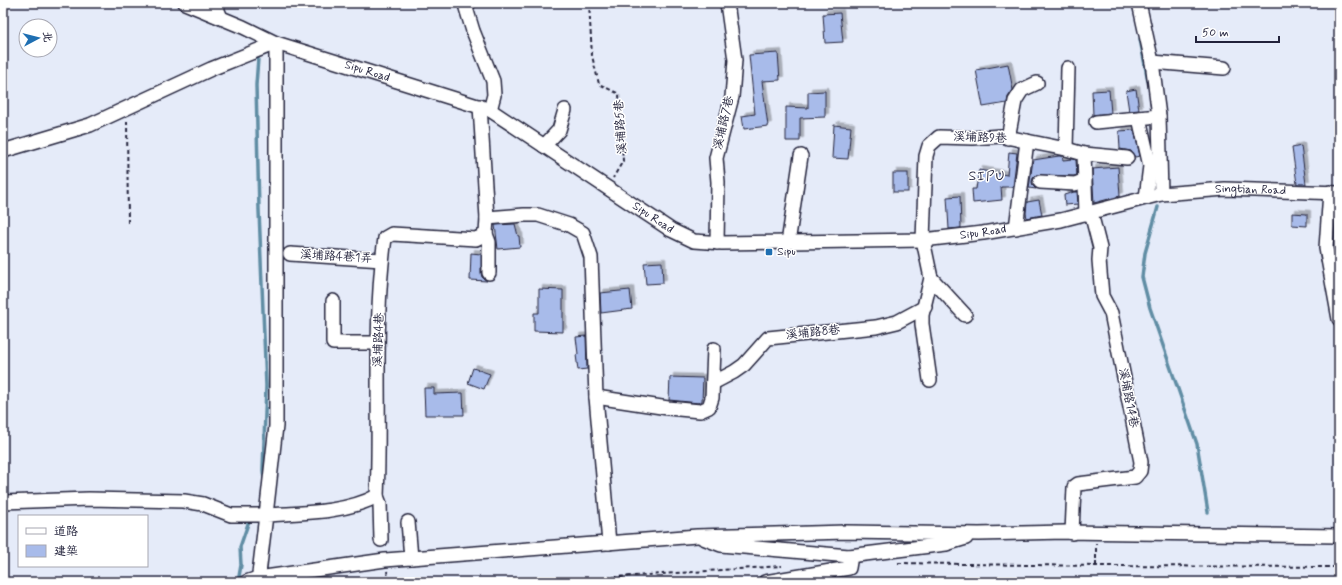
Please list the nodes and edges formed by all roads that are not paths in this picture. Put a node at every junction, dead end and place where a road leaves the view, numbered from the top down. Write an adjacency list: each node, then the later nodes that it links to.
1 (185, 3): 6 (street, Sipu Road)
2 (215, 3): 6 (street)
3 (469, 3): 12 (street)
4 (727, 3): 34 (street, 溪埔路7巷)
5 (1139, 3): 8 (street)
6 (221, 18): 7 (street, Sipu Road)
7 (276, 43): 12 (street, Sipu Road); 20 (street); 51 (street)
8 (1152, 62): 10 (street); 14 (street)
9 (1068, 68): 19 (street)
10 (1224, 68)
11 (1037, 83): 16 (street)
12 (485, 108): 18 (street, Sipu Road); 30 (street)
13 (565, 110): 18 (street)
14 (1149, 117): 15 (street); 27 (street); 28 (street)
15 (1096, 122)
16 (1008, 138): 17 (street, 溪埔路9巷); 33 (street, 溪埔路9巷)
17 (1027, 141): 19 (street, 溪埔路9巷); 31 (street)
18 (544, 146): 34 (street, Sipu Road)
19 (1066, 149): 21 (street, 溪埔路9巷)
20 (3, 151)
21 (1084, 154): 23 (street, 溪埔路9巷); 24 (street)
22 (801, 156): 35 (street)
23 (1127, 158)
24 (1085, 180): 25 (street); 29 (street)
25 (1040, 182)
26 (1335, 193): 27 (street, Singtian Road); 43 (street)
27 (1161, 194): 28 (street, Sipu Road)
28 (1146, 198): 29 (street, Sipu Road)
29 (1088, 214): 31 (street, Sipu Road); 53 (street, 溪埔路14巷)
30 (486, 218): 32 (street); 48 (street)
31 (1016, 228): 33 (street, Sipu Road)
32 (486, 234): 37 (street, 溪埔路4巷); 38 (street)
33 (923, 240): 35 (street, Sipu Road); 39 (street, 溪埔路9巷)
34 (717, 243): 35 (street, Sipu Road)
35 (788, 243)
36 (290, 254): 37 (street, 溪埔路4巷1弄)
37 (382, 260): 44 (street, 溪埔路4巷)
38 (489, 273)
39 (931, 278): 41 (street); 42 (street)
40 (333, 301): 44 (street)
41 (925, 307): 46 (street); 47 (street, 溪埔路8巷)
42 (965, 315)
43 (1339, 319)
44 (378, 343): 49 (street, 溪埔路4巷)
45 (714, 349): 47 (street)
46 (930, 380)
47 (713, 383): 48 (street)
48 (596, 397): 58 (street)
49 (377, 496): 51 (street); 57 (street, 溪埔路4巷)
50 (3, 502): 51 (street)
51 (266, 515): 61 (street)
52 (408, 522): 60 (street)
53 (1072, 533): 54 (street); 56 (street)
54 (979, 534): 55 (street); 59 (street)
55 (697, 536): 58 (street); 59 (street)
56 (1339, 536)
57 (381, 540)
58 (609, 543): 60 (street)
59 (849, 556): 63 (street)
60 (411, 558): 61 (street)
61 (258, 580): 62 (street)
62 (246, 582)
63 (765, 582)

